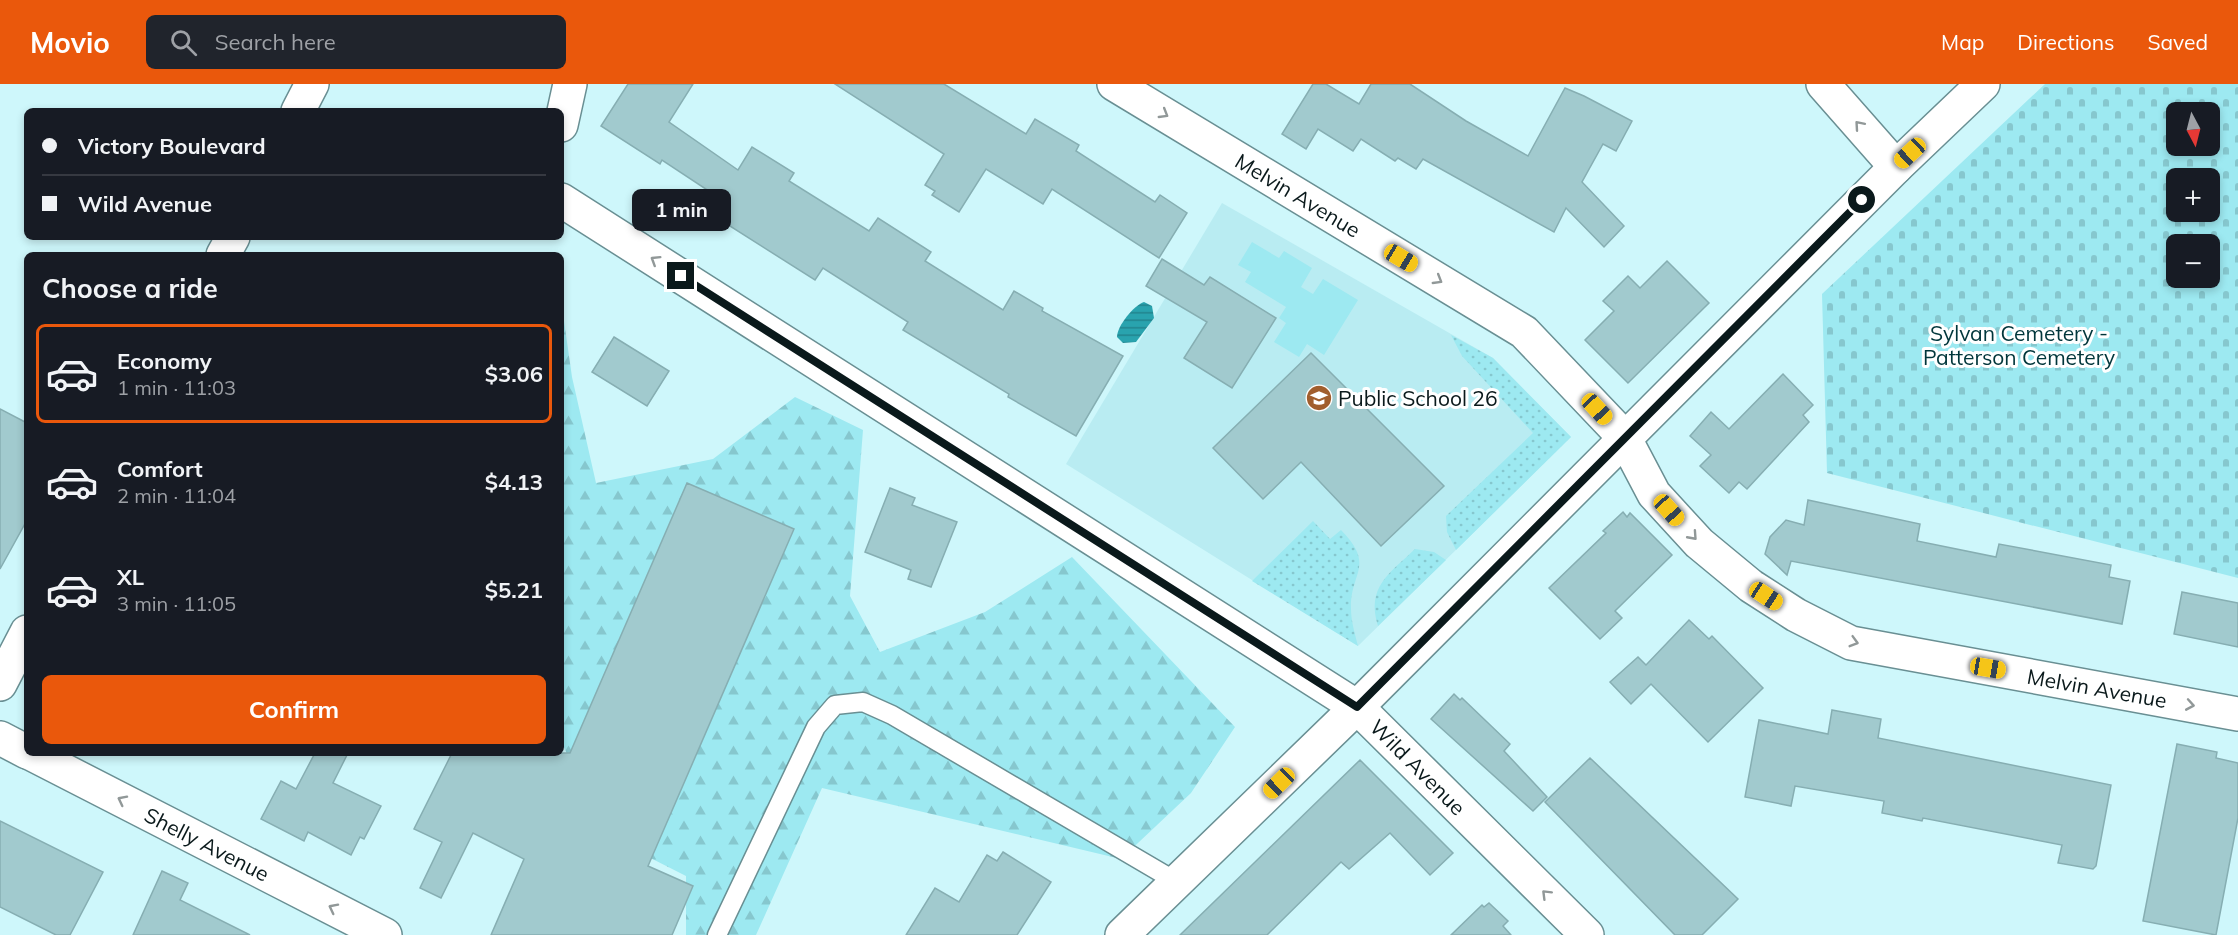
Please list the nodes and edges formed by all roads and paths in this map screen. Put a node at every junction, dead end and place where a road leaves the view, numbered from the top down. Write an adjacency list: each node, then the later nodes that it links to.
1 (312, 84): 6 (street)
2 (570, 84): 7 (street)
3 (1114, 84): 10 (street, Melvin Avenue, one-way to 10)
4 (1823, 84): 8 (street, one-way to 4)
5 (1983, 84): 8 (street)
6 (300, 108)
7 (564, 111)
8 (1896, 166): 10 (street)
9 (564, 202): 13 (street, Wild Avenue, one-way to 9)
10 (1624, 437): 13 (street); 14 (street, Melvin Avenue, one-way to 14)
11 (24, 638): 12 (street)
12 (0, 684)
13 (1357, 707): 18 (street); 22 (street, Wild Avenue, one-way to 13)
14 (2238, 714)
15 (0, 738): 16 (street, Shelly Avenue)
16 (24, 750)
17 (36, 756): 19 (street, Shelly Avenue, one-way to 17)
18 (1177, 882): 20 (lane); 21 (street)
19 (385, 935)
20 (717, 935)
21 (1122, 935)
22 (1587, 935)

